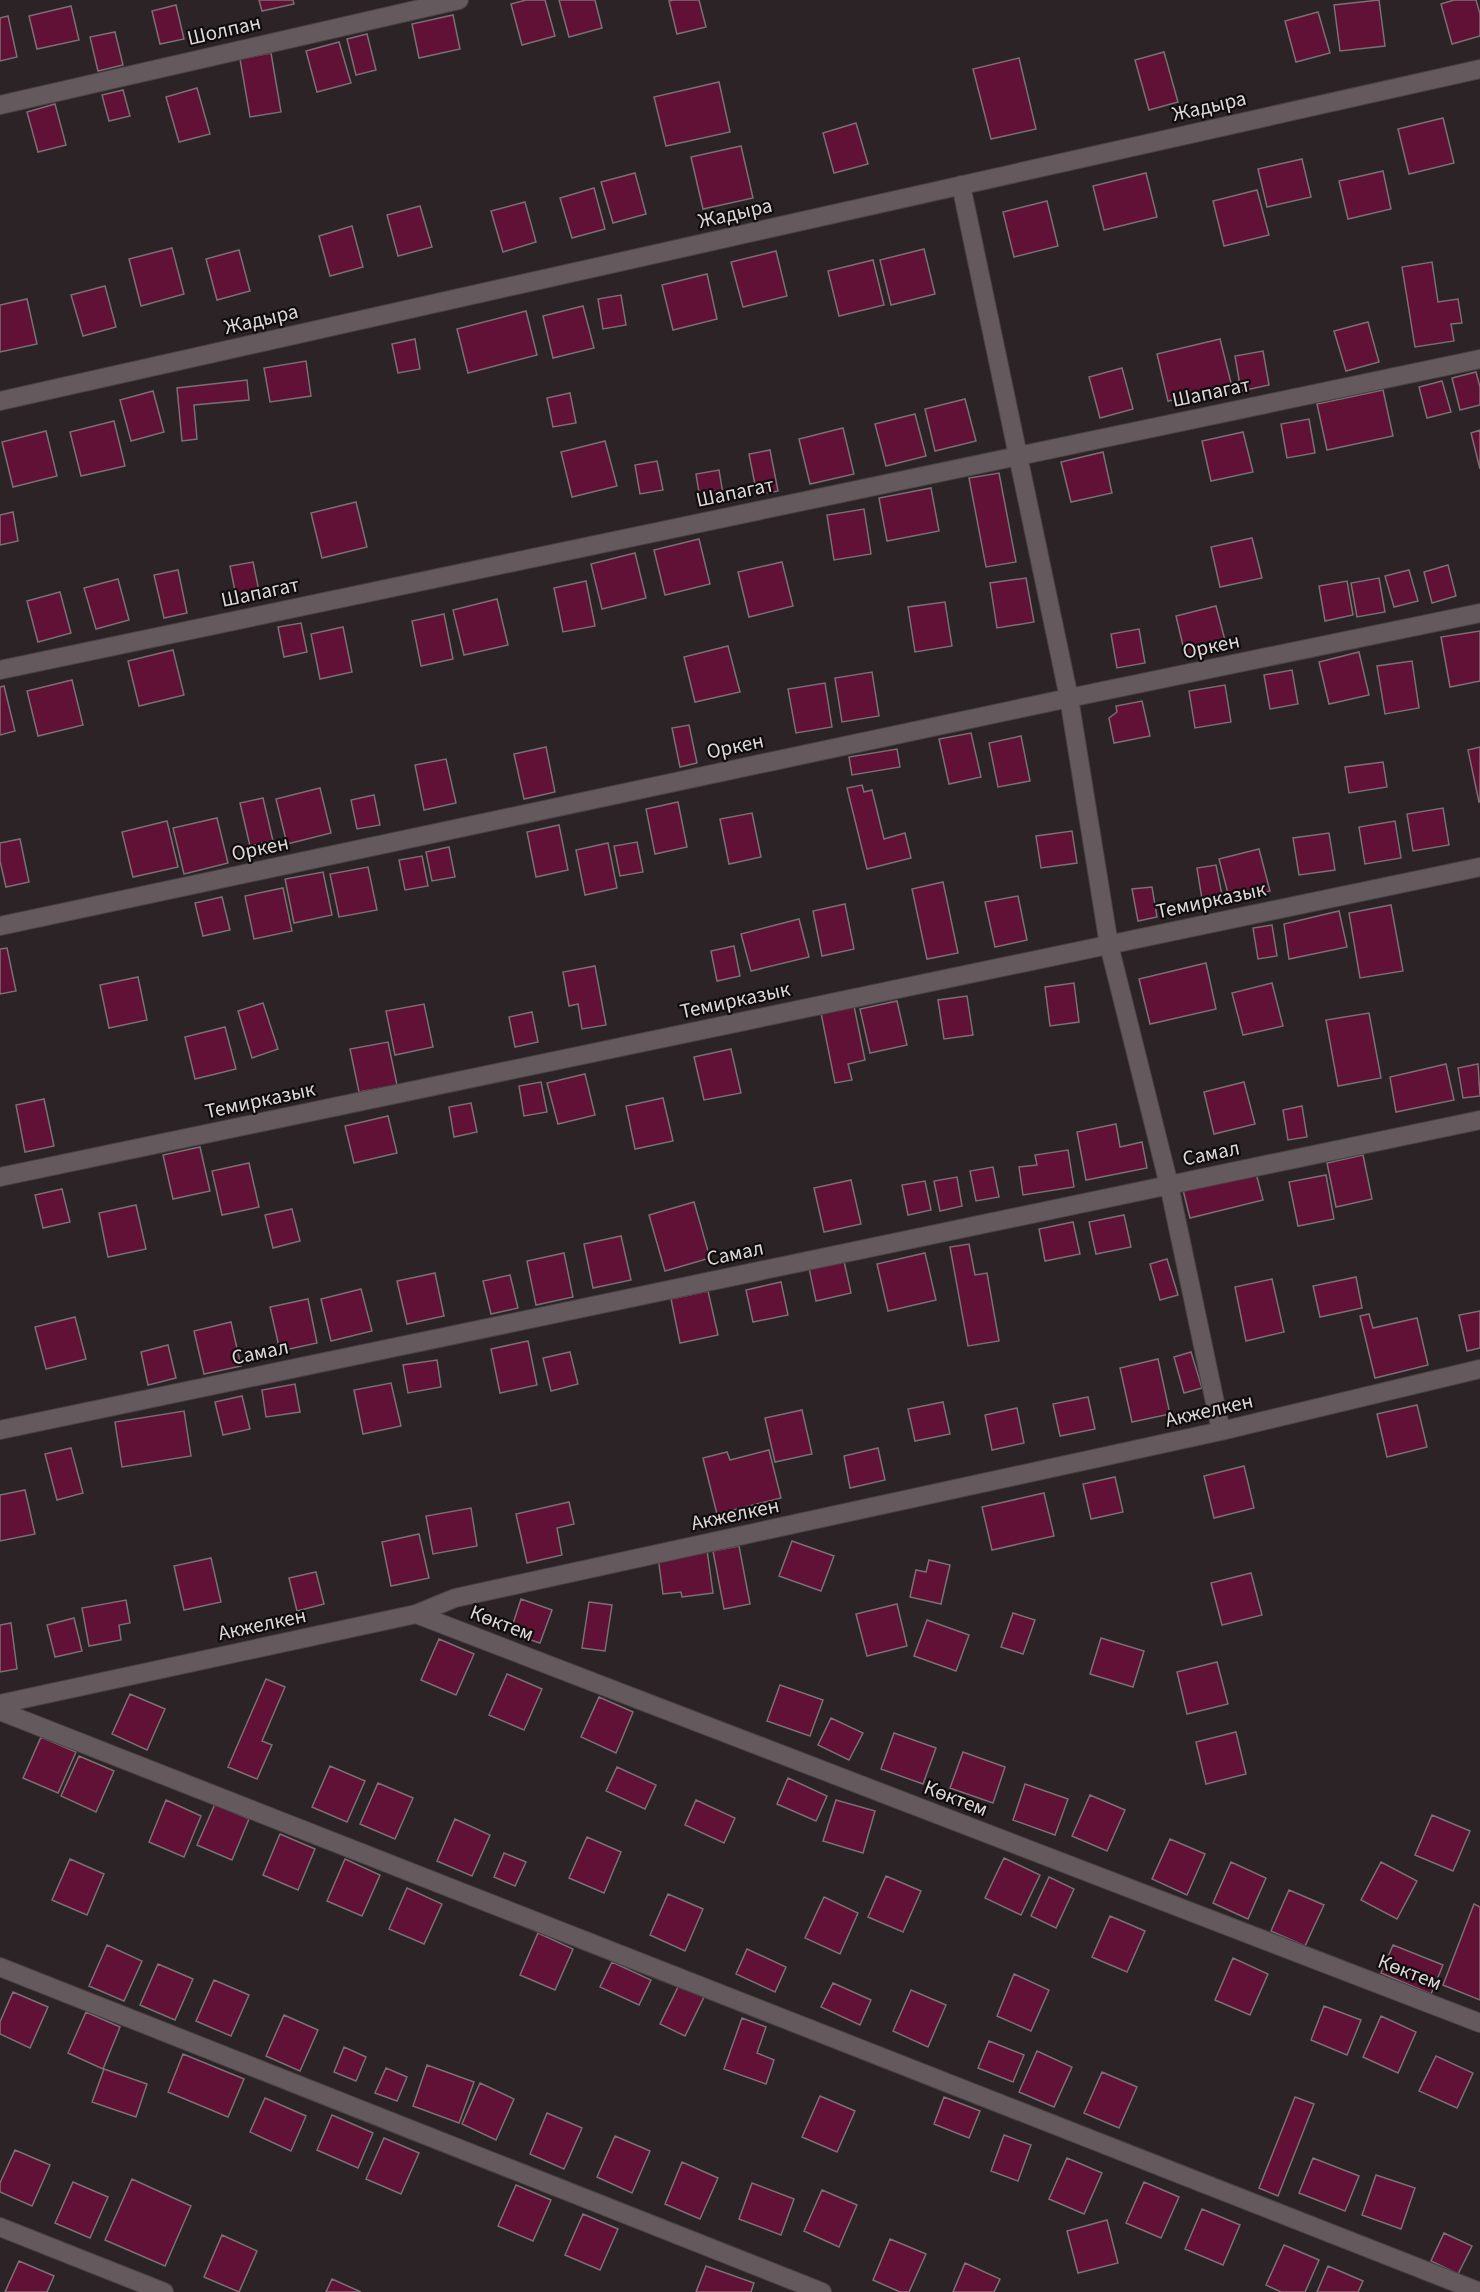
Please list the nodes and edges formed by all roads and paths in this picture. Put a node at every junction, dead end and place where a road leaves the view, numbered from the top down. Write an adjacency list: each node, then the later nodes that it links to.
1 (459, 0): 3 (street, Шолпан)
2 (1480, 69): 4 (street, Жадыра)
3 (0, 105)
4 (961, 185): 6 (street, Жадыра); 7 (street)
5 (1480, 359): 7 (street, Шапагат)
6 (0, 401)
7 (1018, 455): 9 (street, Шапагат); 10 (street)
8 (1480, 613): 10 (street, Оркен)
9 (0, 670)
10 (1069, 698): 12 (street, Оркен); 13 (street)
11 (1480, 867): 13 (street, Темирказык)
12 (0, 926)
13 (1109, 945): 15 (street, Темирказык); 16 (street)
14 (1480, 1120): 16 (street, Самал)
15 (0, 1177)
16 (1169, 1185): 18 (street, Самал); 19 (street)
17 (1480, 1369): 19 (street, Акжелкен)
18 (0, 1430)
19 (1221, 1431): 20 (street, Акжелкен)
20 (416, 1614): 21 (street, Акжелкен); 24 (street, Көктем)
21 (0, 1704)
22 (0, 1711): 28 (street)
23 (0, 1967): 27 (street)
24 (1480, 2023)
25 (0, 2227): 26 (street)
26 (164, 2292)
27 (822, 2292)
28 (1480, 2292)

